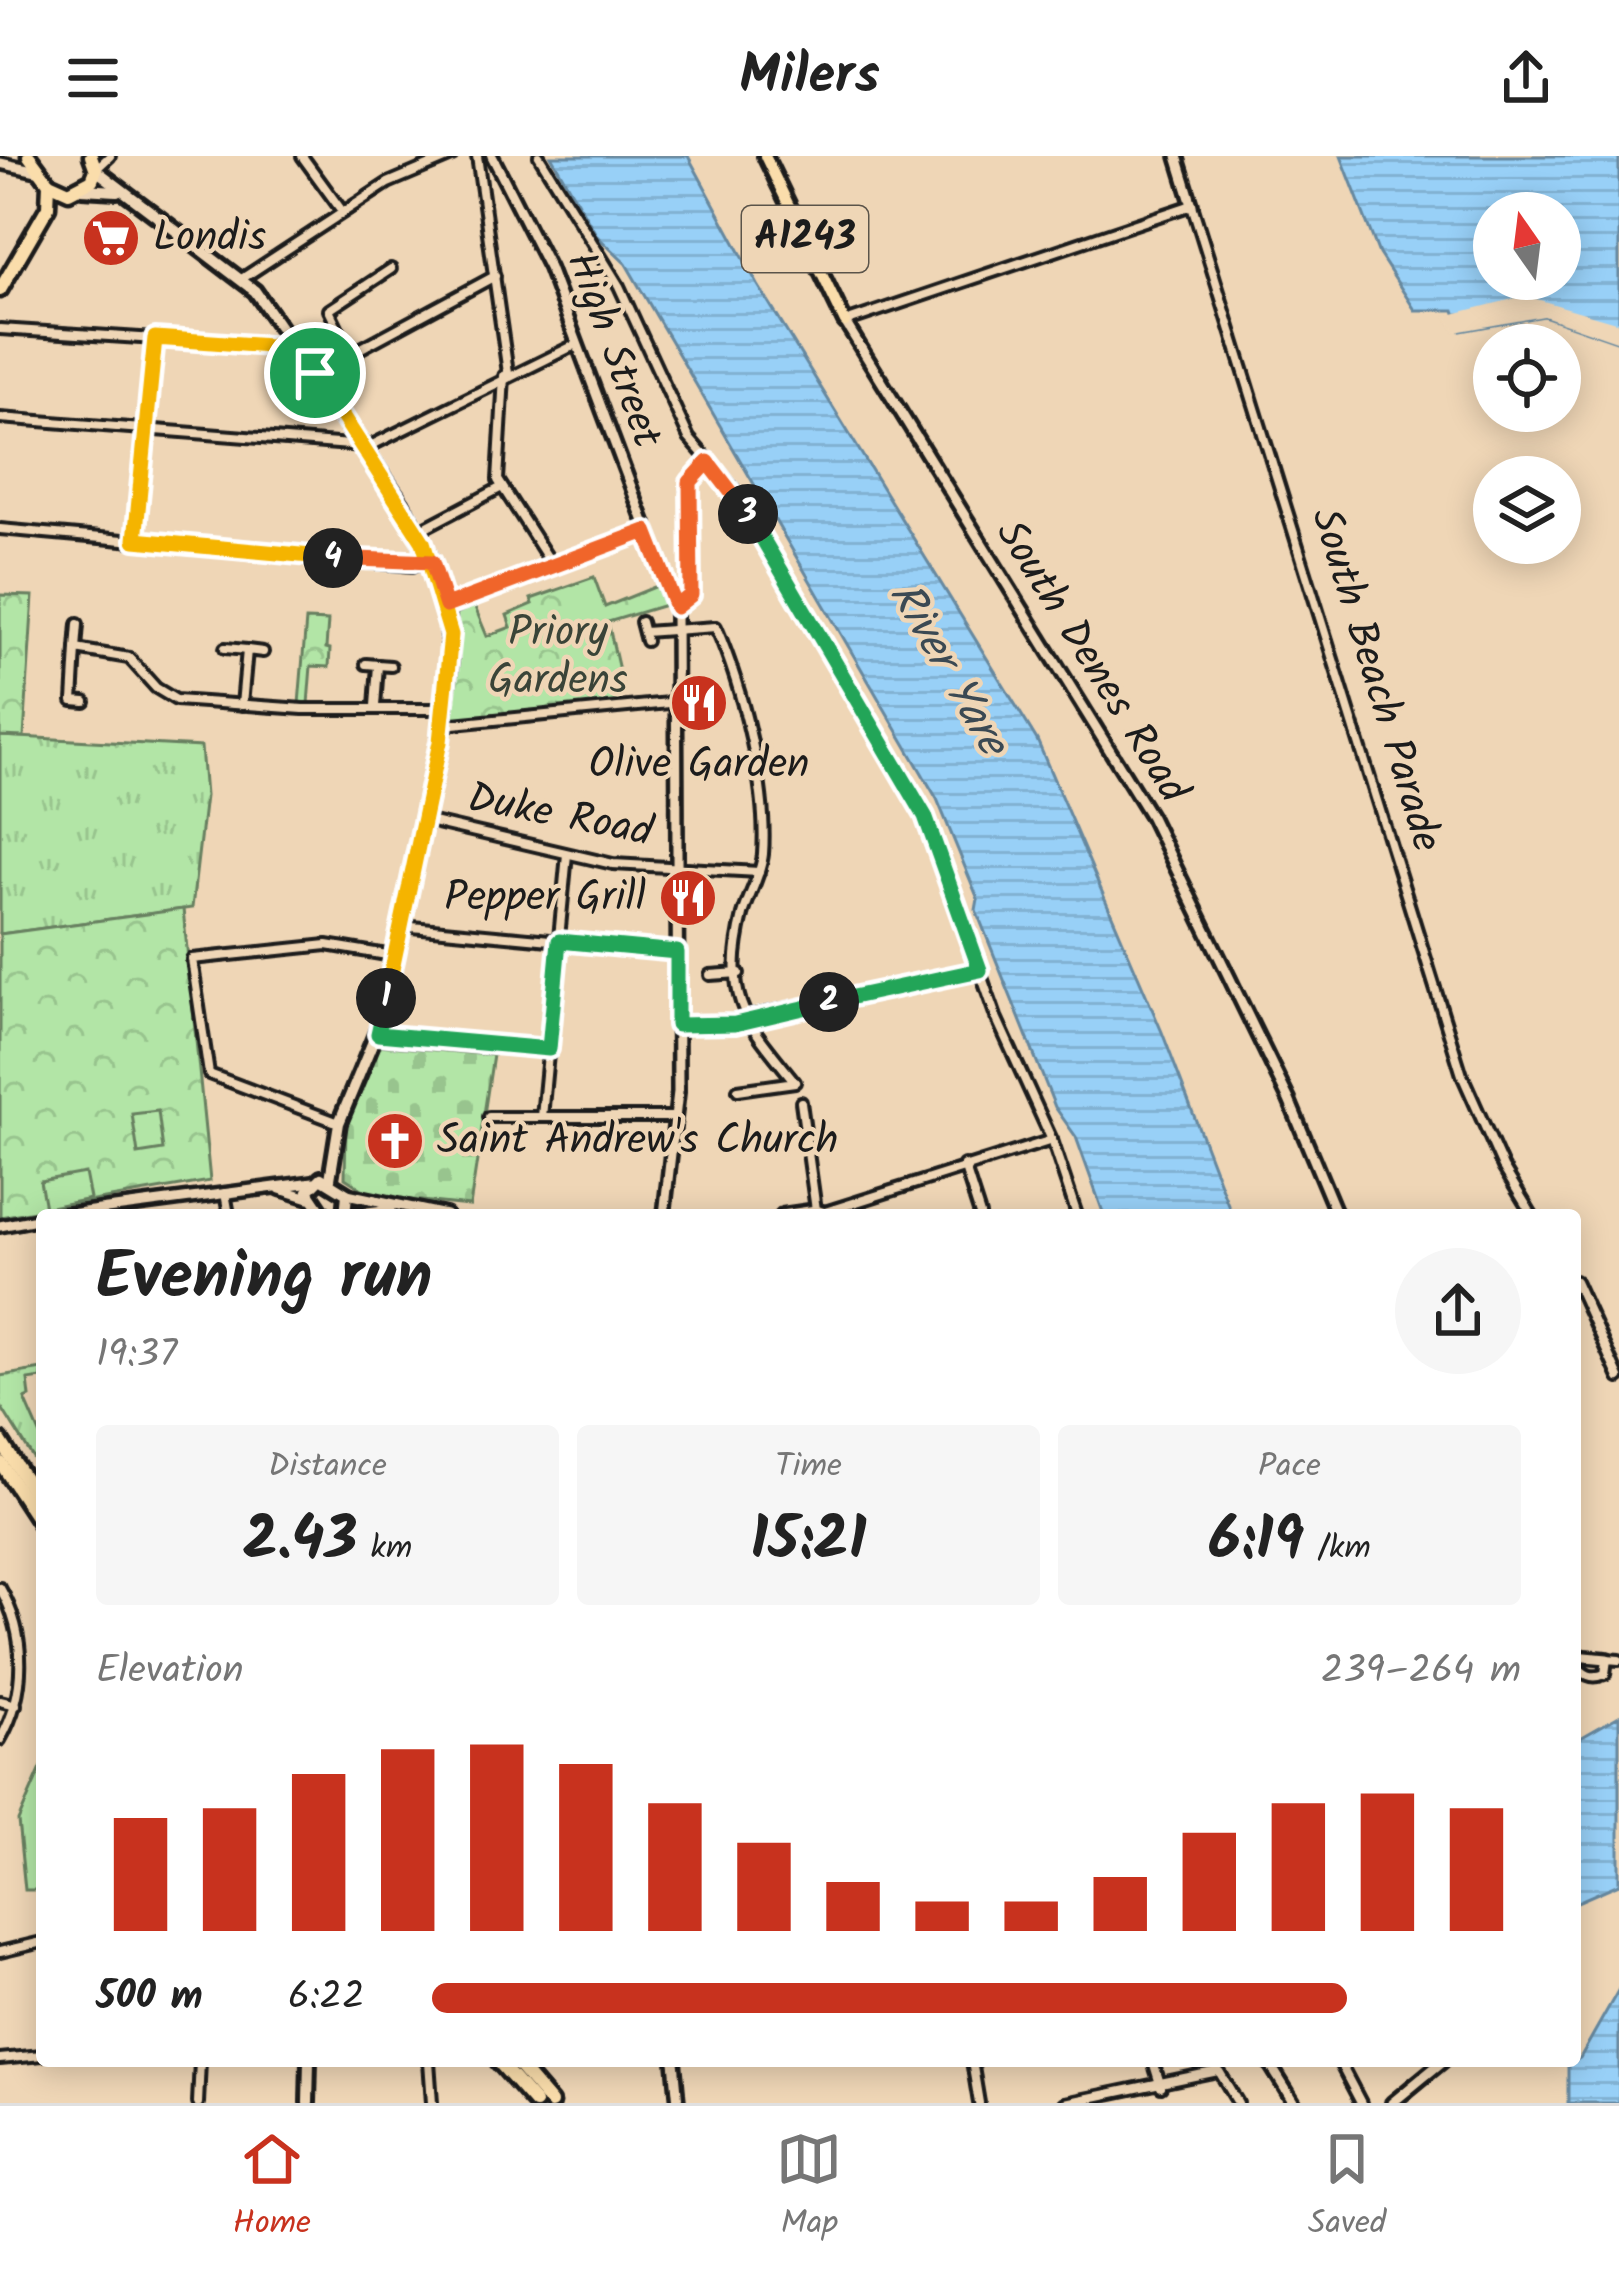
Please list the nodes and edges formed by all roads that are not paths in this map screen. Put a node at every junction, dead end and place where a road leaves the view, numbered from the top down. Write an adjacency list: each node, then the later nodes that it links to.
1 (25, 156): 10 (street); 12 (highway)
2 (110, 156): 11 (street)
3 (302, 156): 16 (street)
4 (452, 156): 16 (street)
5 (477, 156): 19 (street)
6 (491, 156): 25 (street, High Street)
7 (538, 156): 33 (street)
8 (765, 156): 22 (main road, South Denes Road / A1243)
9 (1177, 156): 15 (street, South Beach Parade)
10 (0, 163): 12 (street)
11 (94, 165): 13 (highway); 14 (main road)
12 (45, 179): 13 (highway); 17 (highway)
13 (81, 190): 14 (main road); 17 (highway)
14 (121, 192): 20 (main road)
15 (1192, 205): 22 (street); 99 (street, South Beach Parade)
16 (341, 211): 20 (street)
17 (36, 232): 21 (highway)
18 (391, 269): 27 (street)
19 (495, 276): 27 (street); 29 (street)
20 (243, 278): 26 (main road)
21 (0, 290)
22 (844, 322): 98 (street, South Denes Road)
23 (0, 329): 24 (street)
24 (155, 338): 26 (street); 31 (street)
25 (575, 345): 29 (street); 37 (street, High Street)
26 (297, 348): 28 (main road)
27 (350, 354): 28 (street)
28 (315, 373): 32 (main road)
29 (506, 374): 32 (street); 34 (street)
30 (0, 418): 31 (street)
31 (145, 431): 32 (street); 38 (street)
32 (365, 447): 39 (main road)
33 (708, 462): 42 (street); 67 (street)
34 (502, 487): 36 (street); 40 (street)
35 (0, 529): 38 (street)
36 (422, 529)
37 (646, 531): 40 (street); 42 (street, High Street)
38 (135, 540): 39 (street)
39 (432, 562): 41 (main road)
40 (554, 566): 41 (street)
41 (446, 606): 57 (main road)
42 (676, 607): 44 (street, High Street)
43 (78, 624): 47 (street)
44 (678, 627): 45 (street); 54 (street, High Street); 62 (street)
45 (643, 632)
46 (225, 648): 48 (street)
47 (76, 649): 53 (street); 55 (street)
48 (247, 650): 49 (street); 55 (street)
49 (262, 652)
50 (366, 664): 51 (street)
51 (378, 665): 52 (street); 56 (street)
52 (391, 666)
53 (85, 702)
54 (679, 702): 58 (street); 61 (street, High Street)
55 (242, 705): 56 (street)
56 (375, 706): 57 (street)
57 (445, 709): 58 (main road)
58 (443, 725): 59 (main road)
59 (422, 819): 60 (street, Duke Road); 63 (main road)
60 (567, 854): 61 (street, Duke Road); 64 (street)
61 (677, 868): 62 (street, Duke Road); 65 (street, High Street)
62 (759, 872): 68 (street)
63 (399, 926): 64 (street); 66 (main road)
64 (559, 941): 65 (street); 73 (street)
65 (677, 952): 71 (street, High Street)
66 (393, 956): 72 (main road); 79 (street)
67 (980, 970): 70 (street); 80 (street)
68 (739, 973): 69 (street); 70 (street)
69 (710, 975)
70 (744, 1020): 71 (street); 74 (street)
71 (677, 1025): 78 (street, High Street)
72 (378, 1034): 73 (street); 79 (main road)
73 (549, 1049): 77 (street)
74 (738, 1090)
75 (802, 1102): 94 (street)
76 (490, 1117): 77 (street)
77 (542, 1117): 78 (street)
78 (676, 1117): 93 (street, High Street)
79 (340, 1123): 82 (main road)
80 (1052, 1140): 81 (street); 97 (street)
81 (964, 1165): 95 (street); 96 (street)
82 (330, 1179): 83 (main road); 86 (main road)
83 (313, 1182): 84 (street); 87 (main road)
84 (268, 1186): 85 (street); 87 (street)
85 (225, 1192): 88 (street); 89 (street)
86 (347, 1194): 91 (main road); 92 (street)
87 (309, 1198): 90 (main road)
88 (104, 1209)
89 (228, 1209)
90 (319, 1209)
91 (346, 1209)
92 (393, 1209)
93 (665, 1209)
94 (823, 1209)
95 (833, 1209)
96 (978, 1209)
97 (1075, 1209)
98 (1334, 1209)
99 (1528, 1209)
100 (36, 1219): 101 (street)
101 (0, 1226)
102 (1581, 1294): 103 (street)
103 (1619, 1378)
104 (0, 1440): 106 (highway)
105 (0, 1462): 107 (highway)
106 (36, 1497)
107 (36, 1517)
108 (0, 1588): 113 (street)
109 (1613, 1659): 110 (street); 111 (street)
110 (1581, 1660)
111 (1581, 1668)
112 (0, 1701): 113 (street)
113 (16, 1705): 114 (street)
114 (0, 1740)
115 (36, 1943): 116 (street)
116 (0, 1952)
117 (36, 2056): 118 (street)
118 (0, 2059)
119 (200, 2067): 133 (street)
120 (309, 2067): 134 (main road)
121 (429, 2067): 135 (street)
122 (503, 2067): 136 (highway)
123 (519, 2067): 137 (highway)
124 (675, 2067): 138 (street)
125 (972, 2067): 139 (street)
126 (1155, 2067): 132 (street)
127 (1212, 2067): 132 (street)
128 (1216, 2067): 141 (street)
129 (1272, 2067): 142 (street)
130 (1342, 2067): 143 (street)
131 (1435, 2067): 144 (street)
132 (1161, 2087): 140 (street)
133 (198, 2103)
134 (308, 2103)
135 (432, 2103)
136 (535, 2103)
137 (551, 2103)
138 (678, 2103)
139 (979, 2103)
140 (1065, 2103)
141 (1238, 2103)
142 (1294, 2103)
143 (1360, 2103)
144 (1392, 2103)

